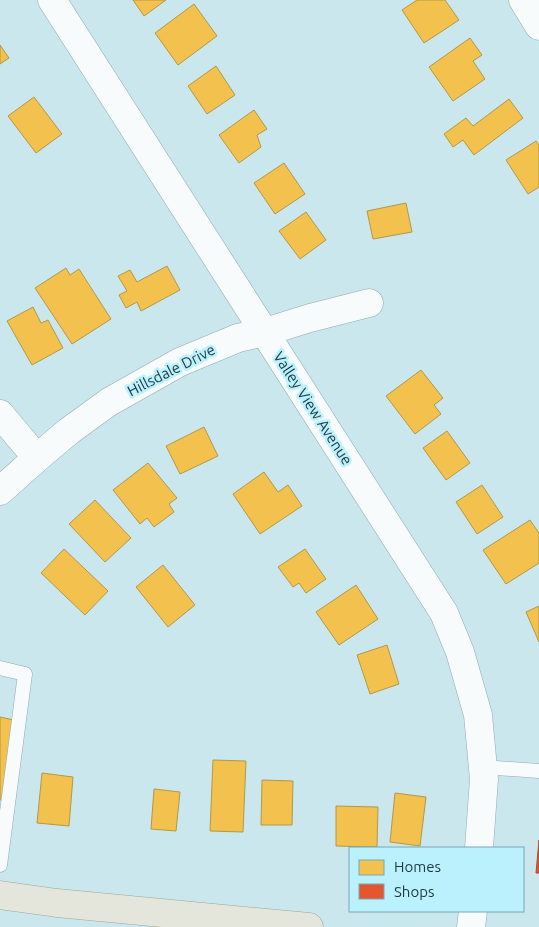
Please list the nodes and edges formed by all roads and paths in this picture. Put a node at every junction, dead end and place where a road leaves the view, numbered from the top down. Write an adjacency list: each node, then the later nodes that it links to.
1 (52, 0): 5 (street, Valley View Avenue)
2 (523, 0): 3 (street)
3 (539, 26)
4 (369, 303): 5 (street, Hillsdale Drive)
5 (265, 332): 7 (street, Hillsdale Drive); 10 (street, Valley View Avenue)
6 (0, 414): 7 (street)
7 (37, 458): 8 (street, Hillsdale Drive)
8 (0, 491)
9 (0, 668): 13 (lane)
10 (482, 766): 11 (lane); 12 (street, Valley View Avenue)
11 (539, 771)
12 (479, 847)
13 (0, 865)
14 (0, 895): 16 (main road)
15 (473, 912): 17 (street)
16 (309, 927)
17 (471, 927)

